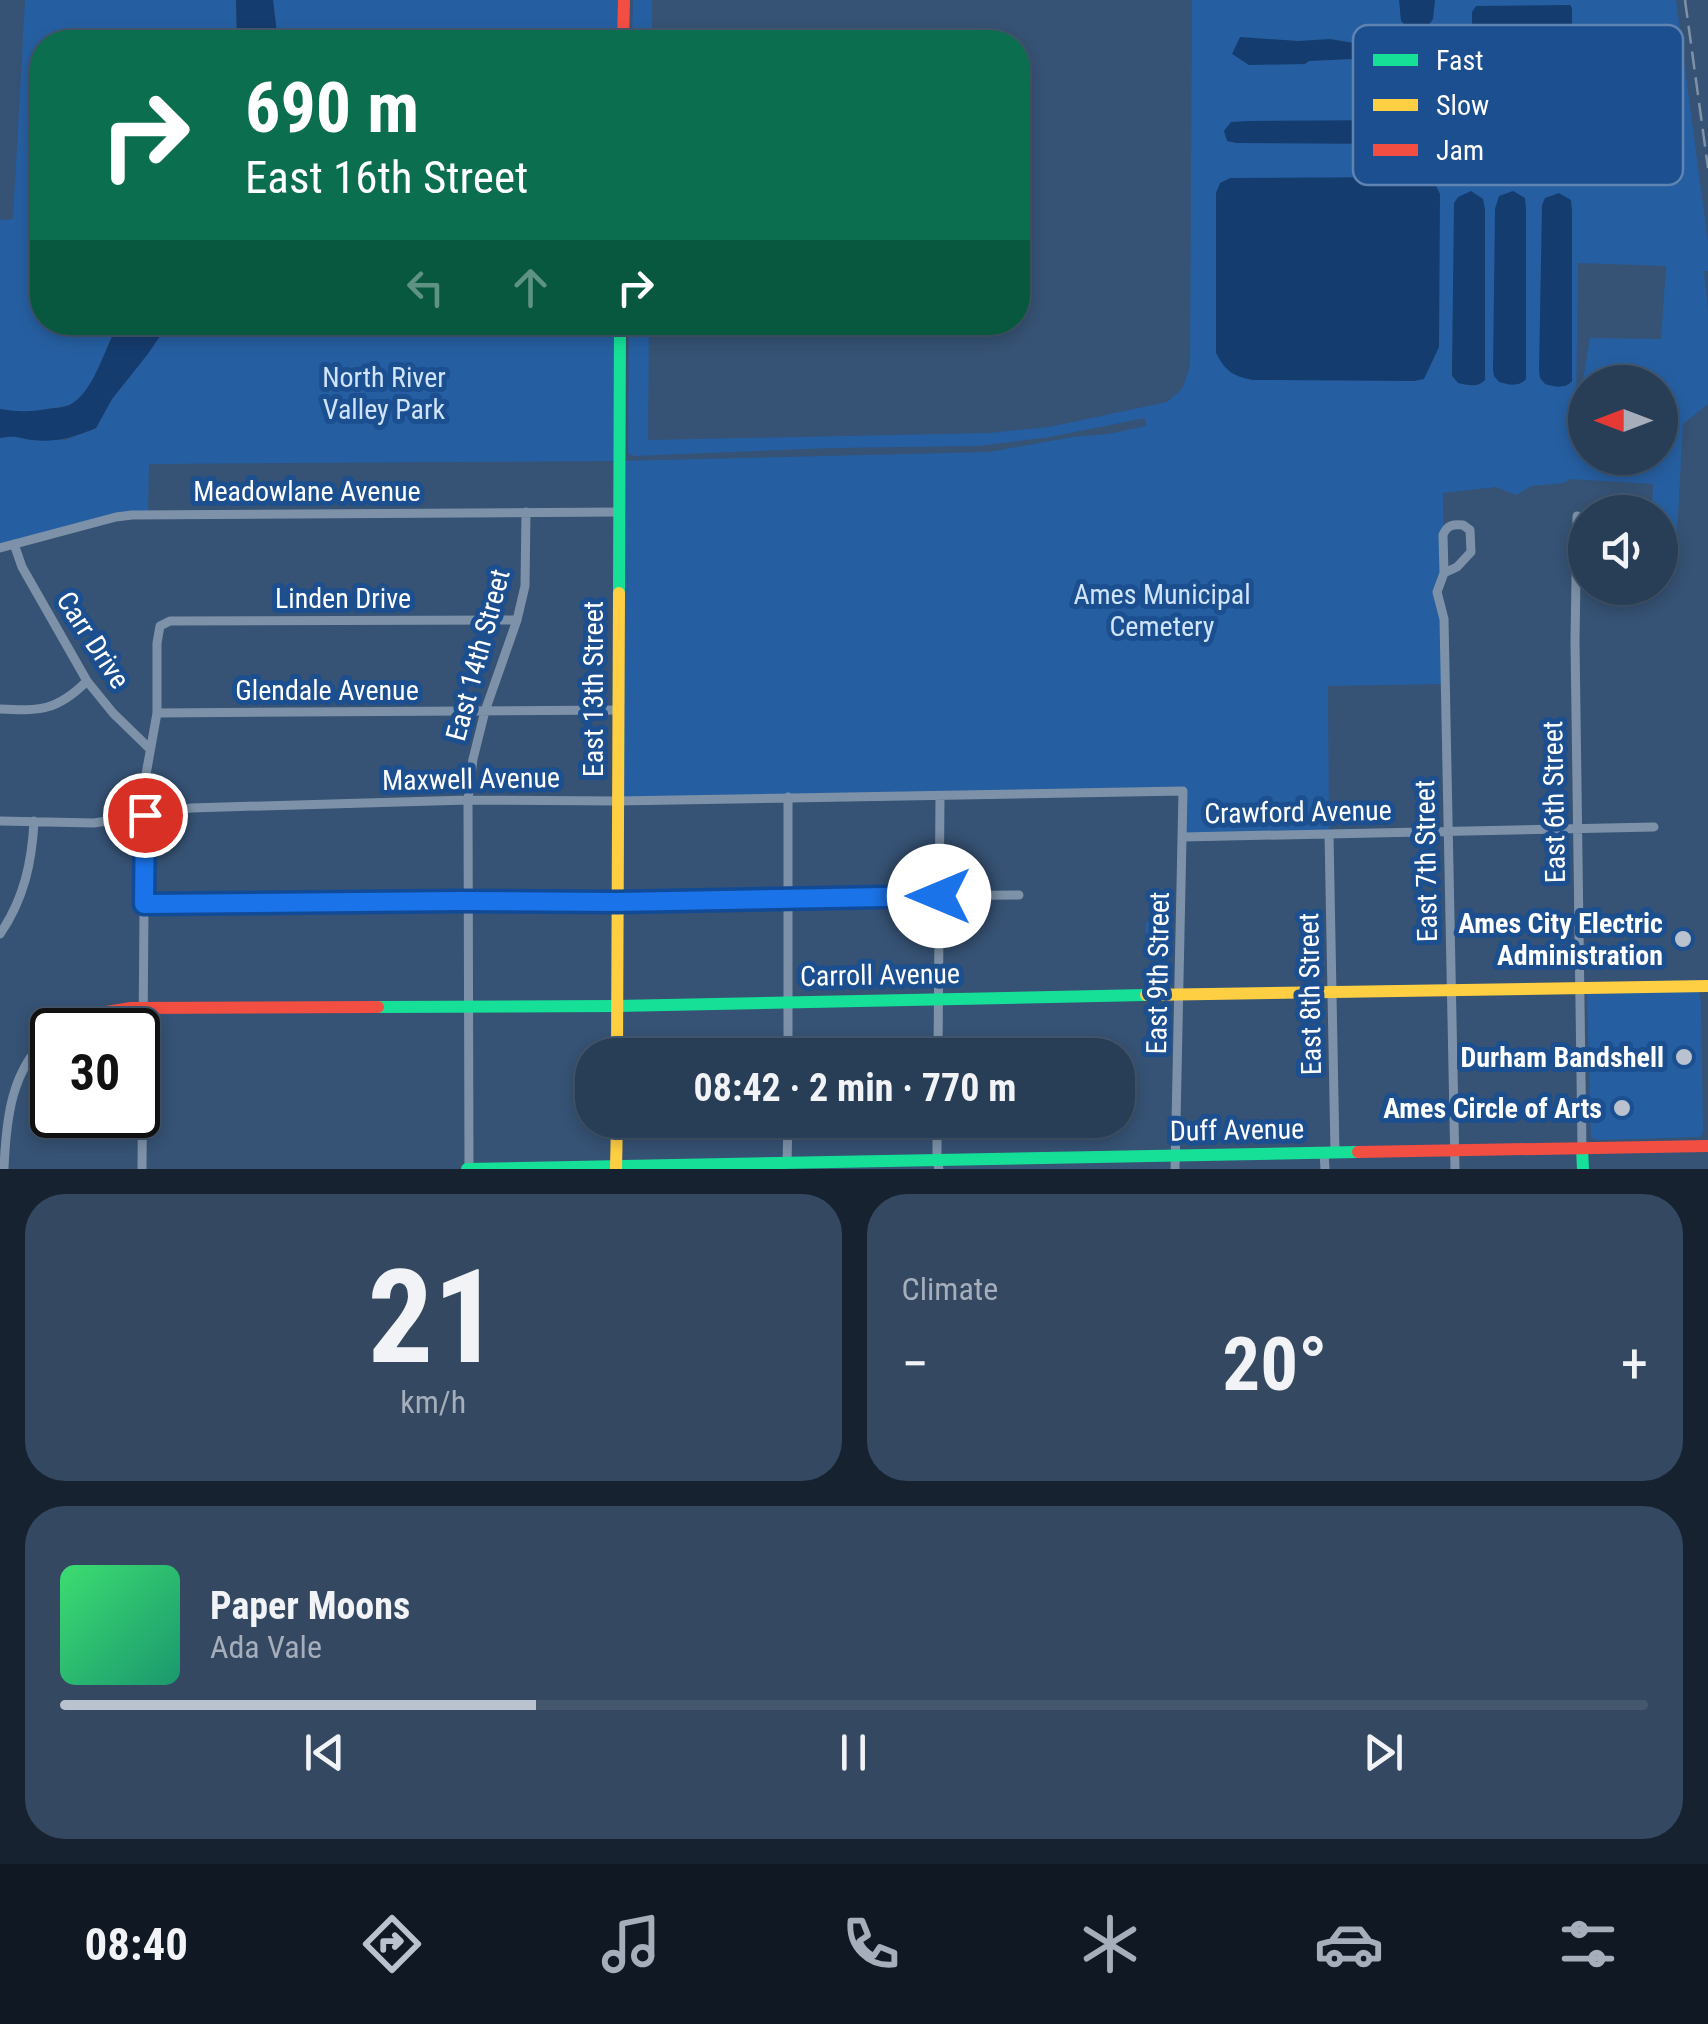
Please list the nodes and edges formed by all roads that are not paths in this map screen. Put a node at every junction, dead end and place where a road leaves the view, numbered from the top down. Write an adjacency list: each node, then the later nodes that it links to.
1 (624, 0): 2 (main road)
2 (623, 30)
3 (620, 335): 5 (main road, East 13th Street)
4 (526, 512): 5 (street, Meadowlane Avenue); 6 (street, Meadowlane Avenue); 10 (street, East 14th Street)
5 (618, 512): 13 (main road, East 13th Street)
6 (14, 544): 7 (street, Meadowlane Avenue); 11 (street, Carr Drive)
7 (0, 548)
8 (1444, 573): 8 (street, East 7th Street); 27 (street, East 7th Street)
9 (1576, 605): 26 (street, East 6th Street)
10 (517, 620): 14 (street, East 14th Street); 15 (street, Linden Drive)
11 (87, 681): 12 (street); 16 (street, Carr Drive)
12 (0, 709)
13 (618, 710): 14 (street, Glendale Avenue); 21 (main road, East 13th Street)
14 (485, 711): 15 (street, Glendale Avenue); 20 (street, East 14th Street)
15 (157, 713): 16 (street)
16 (150, 749): 22 (street)
17 (1184, 791): 18 (street, Maxwell Avenue); 29 (street, East 9th Street)
18 (940, 796): 19 (street, Maxwell Avenue); 31 (street)
19 (788, 798): 21 (street, Maxwell Avenue); 32 (street)
20 (468, 800): 21 (street, Maxwell Avenue); 22 (street, Maxwell Avenue); 33 (street, East 14th Street)
21 (617, 801): 34 (main road, East 13th Street)
22 (145, 815): 24 (street, Maxwell Avenue); 35 (street)
23 (0, 821): 24 (street, Maxwell Avenue)
24 (34, 821): 36 (street)
25 (1654, 828): 26 (street, Crawford Avenue)
26 (1577, 829): 27 (street, Crawford Avenue); 39 (street, East 6th Street)
27 (1448, 832): 28 (street, Crawford Avenue); 38 (street, East 7th Street)
28 (1329, 834): 29 (street, Crawford Avenue); 40 (street, East 8th Street)
29 (1183, 837): 41 (street, East 9th Street)
30 (1019, 895): 31 (street)
31 (939, 896): 32 (street); 42 (street)
32 (788, 898): 34 (street); 43 (street)
33 (468, 901): 34 (street); 35 (street); 44 (street, East 14th Street)
34 (617, 902): 45 (main road, East 13th Street)
35 (144, 904): 46 (street)
36 (0, 934)
37 (1708, 986): 39 (main road, Carroll Avenue)
38 (1451, 989): 39 (main road, Carroll Avenue); 40 (main road, Carroll Avenue); 57 (street, East 7th Street)
39 (1578, 989): 56 (street, East 6th Street)
40 (1332, 991): 41 (main road, Carroll Avenue); 58 (street, East 8th Street)
41 (1181, 995): 42 (main road, Carroll Avenue); 59 (street, East 9th Street)
42 (938, 999): 43 (main road, Carroll Avenue); 50 (street)
43 (788, 1002): 45 (main road, Carroll Avenue); 49 (street)
44 (469, 1006): 45 (main road, Carroll Avenue); 46 (main road, Carroll Avenue); 66 (street, East 14th Street)
45 (617, 1006): 48 (main road, East 13th Street)
46 (144, 1007): 47 (main road, Carroll Avenue); 65 (street)
47 (128, 1008)
48 (617, 1038)
49 (788, 1038)
50 (938, 1038)
51 (30, 1058): 64 (street, Carroll Avenue)
52 (616, 1138): 63 (main road)
53 (788, 1138): 60 (street)
54 (937, 1138): 62 (street)
55 (1708, 1146): 56 (main road, Duff Avenue)
56 (1582, 1148): 57 (main road, Duff Avenue); 69 (main road)
57 (1454, 1151): 58 (main road, Duff Avenue); 68 (street, East 7th Street)
58 (1330, 1153): 59 (main road, Duff Avenue); 67 (street, East 8th Street)
59 (1175, 1163): 61 (main road, Duff Avenue)
60 (788, 1164): 62 (main road, Duff Avenue); 63 (main road, Duff Avenue)
61 (1037, 1164): 62 (main road, Duff Avenue)
62 (936, 1166)
63 (616, 1168): 66 (main road, Duff Avenue)
64 (4, 1169)
65 (142, 1169)
66 (468, 1169)
67 (1324, 1169)
68 (1455, 1169)
69 (1583, 1169)

